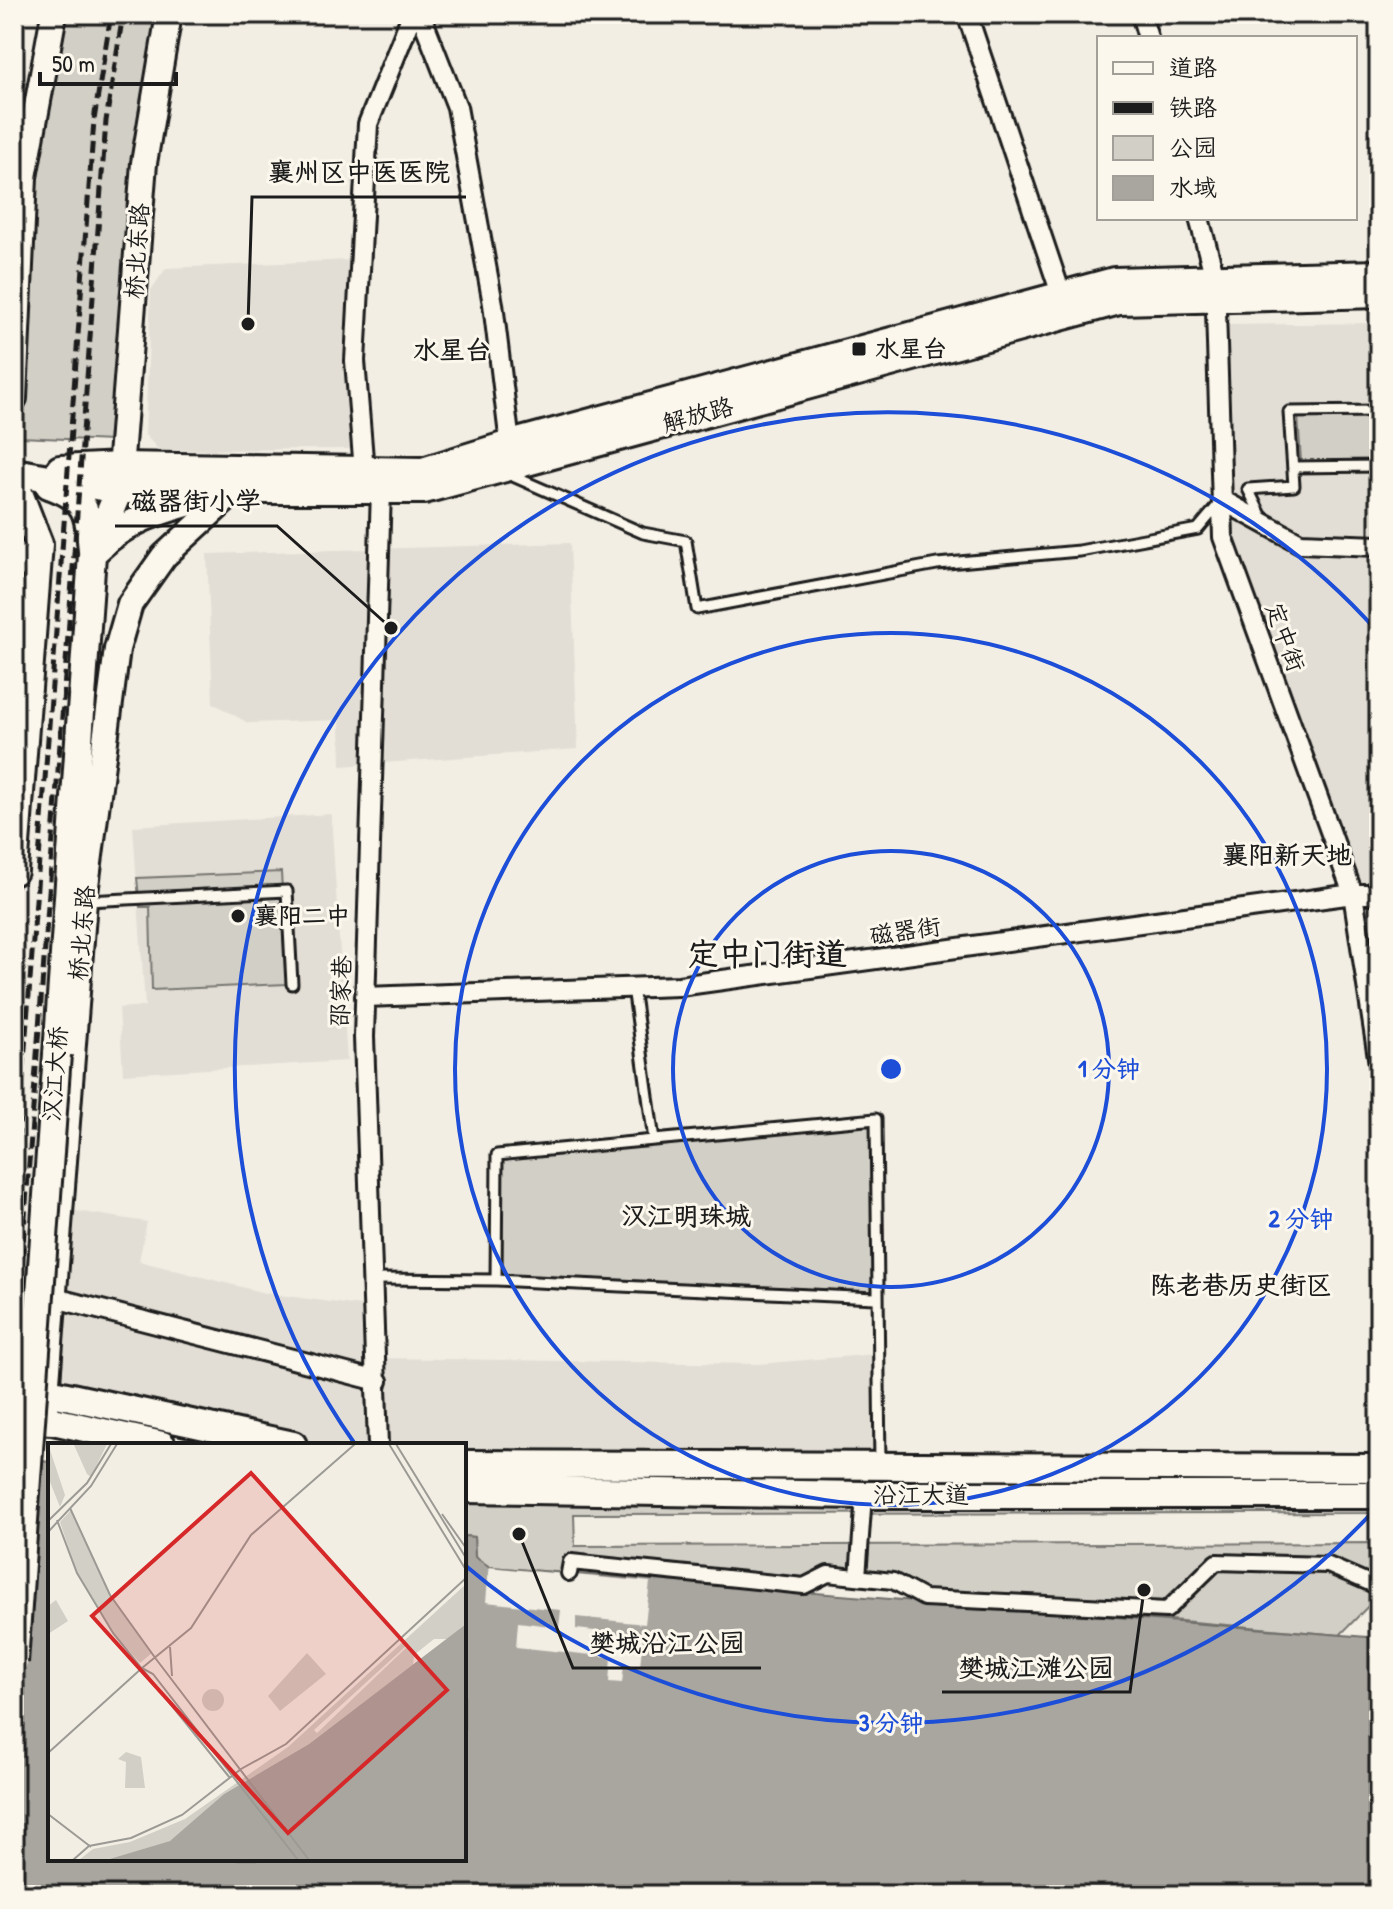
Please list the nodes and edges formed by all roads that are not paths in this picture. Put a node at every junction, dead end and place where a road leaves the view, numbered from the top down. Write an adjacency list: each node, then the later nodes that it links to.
1 (54, 14): 12 (street)
2 (169, 14): 19 (street, 桥北东路)
3 (423, 14): 14 (street); 21 (street, 邵家巷)
4 (967, 14): 10 (street)
5 (1141, 14): 6 (street)
6 (1147, 36)
7 (1199, 220): 9 (street, 定中街)
8 (1379, 274): 9 (main road, 解放路)
9 (1216, 288): 10 (main road, 解放路); 11 (main road, 解放路); 17 (main road, 解放路); 23 (street, 定中街)
10 (1061, 294): 14 (main road, 解放路)
11 (1379, 294)
12 (14, 398)
13 (1379, 411): 16 (lane)
14 (510, 444): 21 (main road, 解放路)
15 (1379, 466): 16 (lane)
16 (1293, 467): 24 (lane)
17 (498, 469): 21 (main road, 解放路); 23 (lane)
18 (14, 472): 19 (main road, 解放路); 27 (main road)
19 (120, 478): 21 (main road, 解放路); 22 (main road, 解放路); 27 (main road, 汉江大桥)
20 (14, 480): 26 (main road)
21 (373, 480): 22 (main road, 解放路); 35 (street, 邵家巷)
22 (236, 490): 27 (main road); 32 (street, 桥北东路)
23 (1222, 500): 24 (street); 30 (street, 定中街)
24 (1264, 522): 25 (street)
25 (1379, 546)
26 (26, 548): 28 (street); 29 (main road)
27 (92, 555): 59 (main road, 汉江大桥, bridge)
28 (14, 567)
29 (14, 871)
30 (1353, 894): 31 (street, 磁器街); 34 (street, 磁器街); 36 (street, 定中街)
31 (1379, 894)
32 (84, 901): 33 (lane); 40 (street, 桥北东路)
33 (292, 984)
34 (633, 987): 35 (street, 磁器街); 37 (lane)
35 (365, 997): 38 (street, 邵家巷)
36 (1379, 1064)
37 (654, 1140): 39 (lane); 41 (lane)
38 (374, 1279): 39 (lane); 42 (street, 邵家巷)
39 (496, 1280): 41 (lane)
40 (55, 1298): 42 (street); 44 (street, 桥北东路)
41 (875, 1298): 51 (lane)
42 (378, 1381): 49 (street, 邵家巷)
43 (14, 1390): 44 (main road)
44 (48, 1392): 46 (street, 桥北东路); 48 (main road)
45 (14, 1419): 46 (main road)
46 (44, 1421): 47 (main road)
47 (152, 1443)
48 (284, 1443)
49 (378, 1443)
50 (466, 1464): 51 (main road, 沿江大道)
51 (880, 1468): 52 (main road, 沿江大道)
52 (1379, 1468)
53 (466, 1489): 54 (main road, 沿江大道)
54 (864, 1495): 55 (main road, 沿江大道); 57 (street)
55 (1379, 1495)
56 (569, 1573): 57 (street)
57 (858, 1577): 58 (street)
58 (1379, 1587)
59 (14, 1662)

